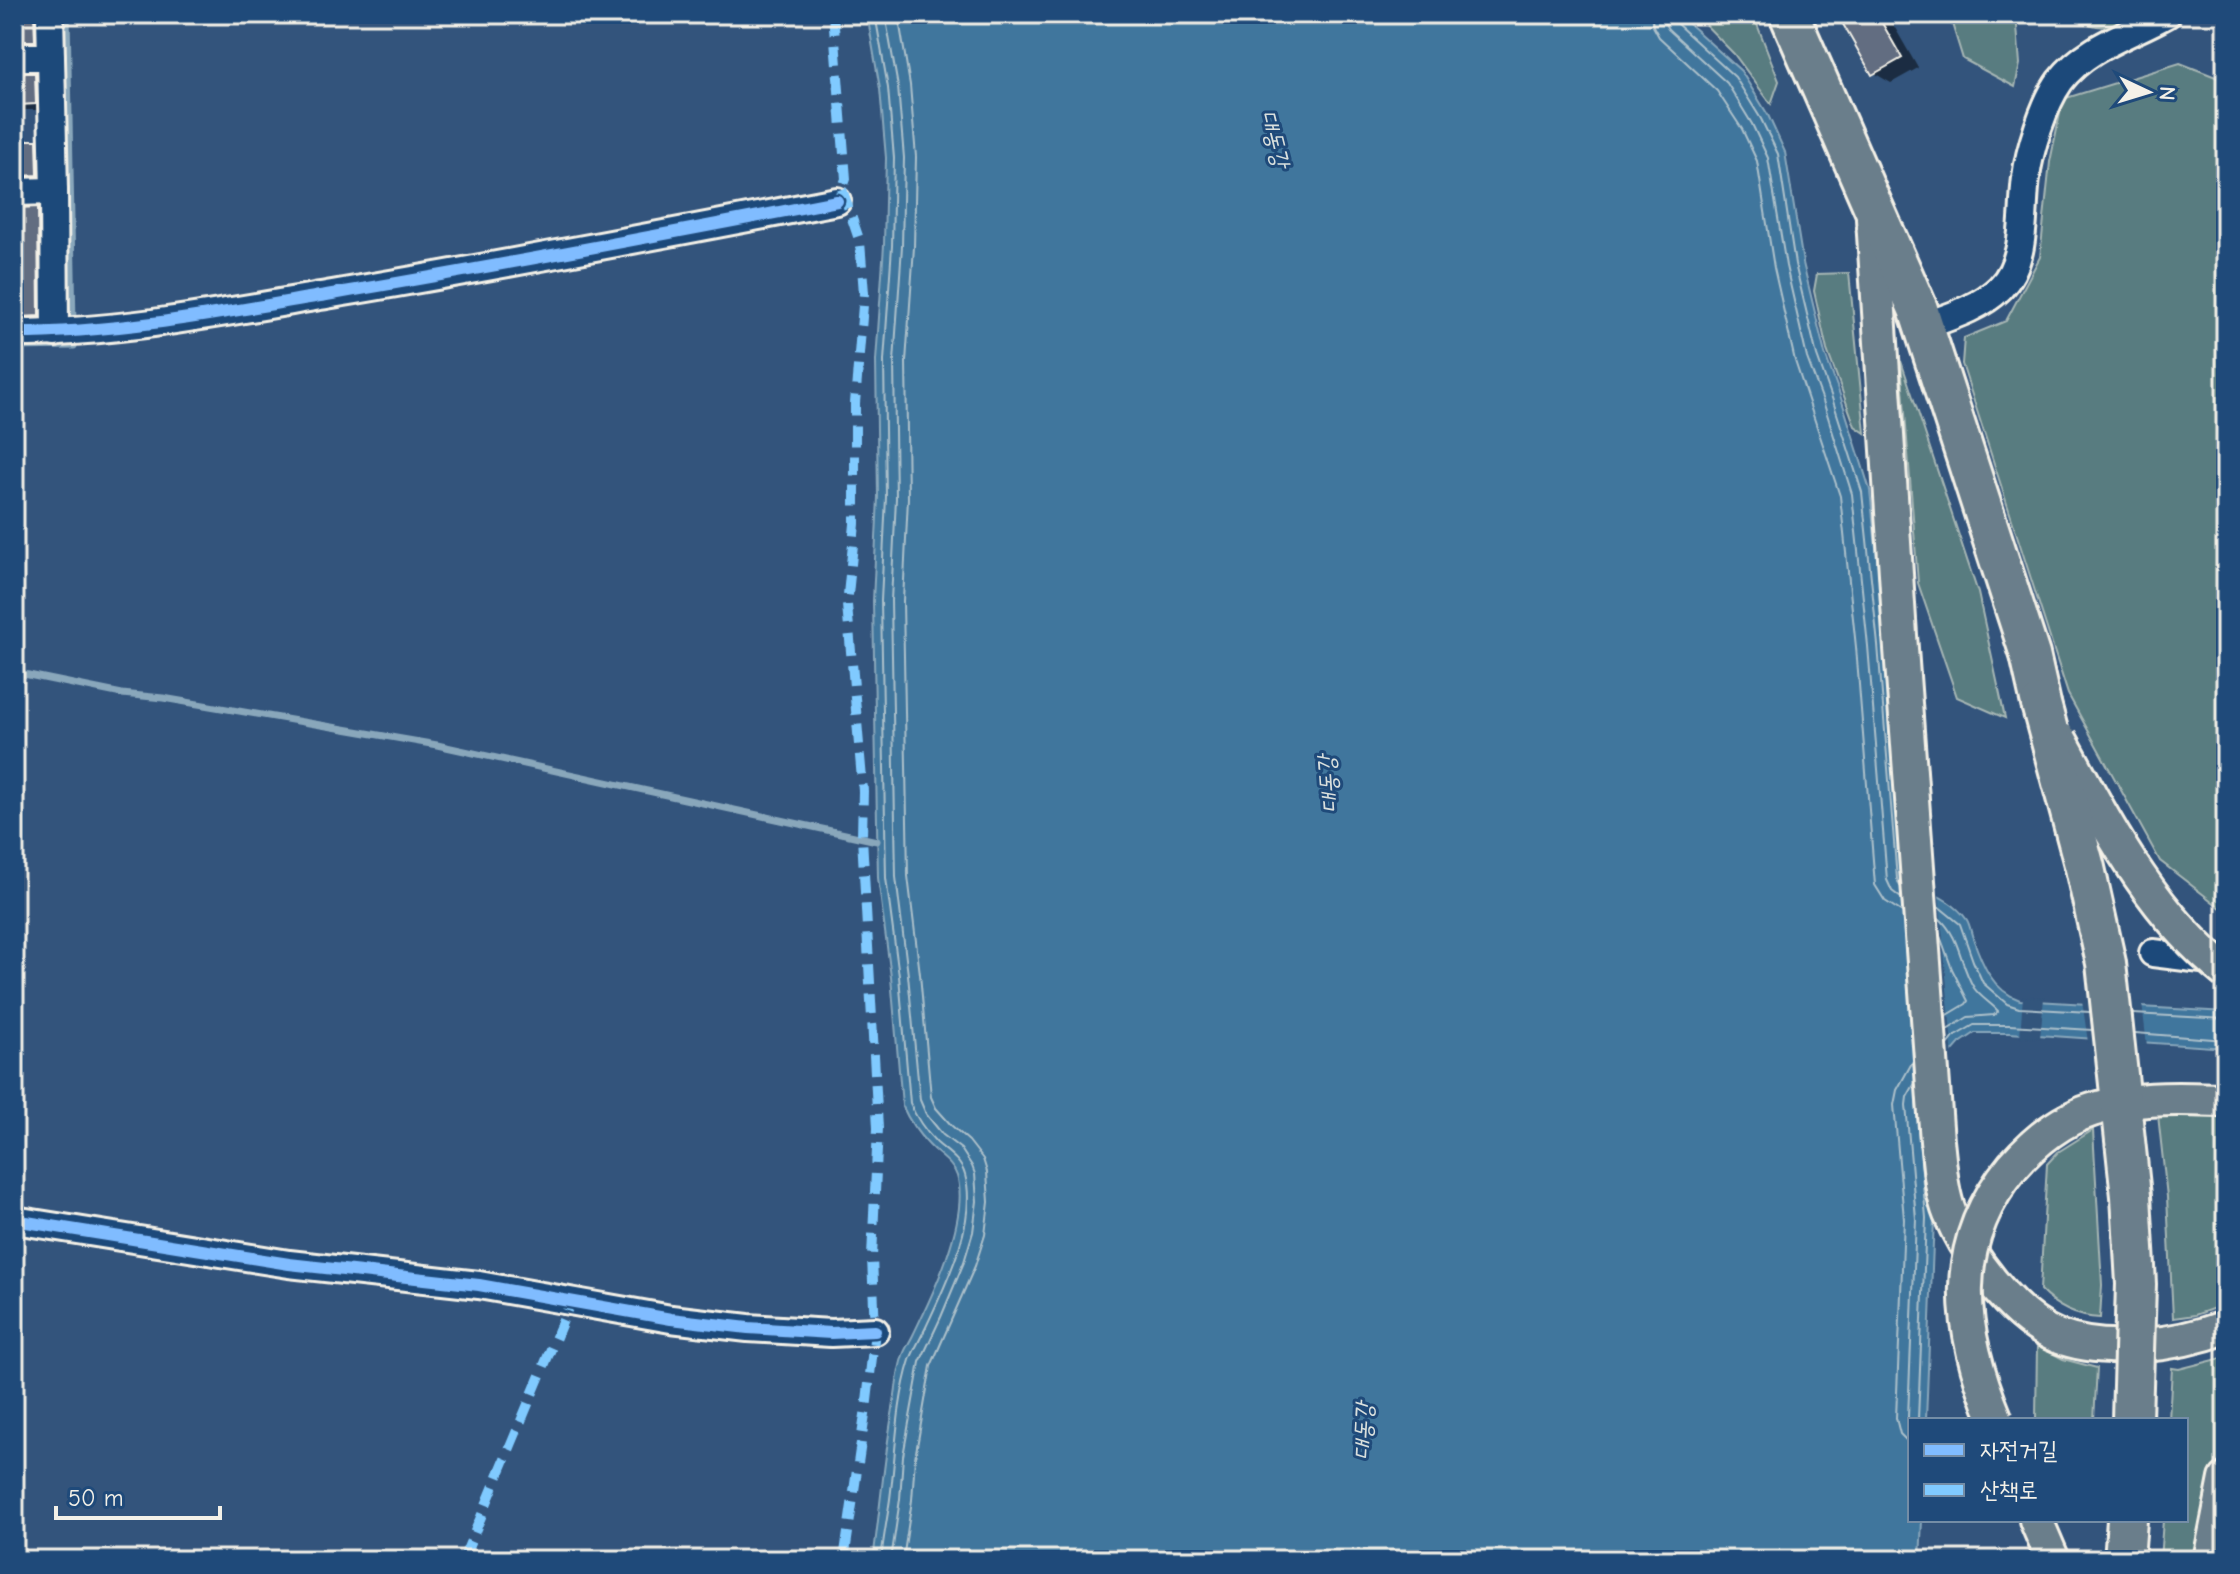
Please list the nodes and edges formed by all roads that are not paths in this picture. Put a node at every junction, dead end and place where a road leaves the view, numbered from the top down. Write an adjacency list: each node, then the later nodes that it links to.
1 (50, 14): 5 (street)
2 (1789, 14): 9 (highway)
3 (2167, 14): 10 (street)
4 (14, 57): 5 (street)
5 (51, 57): 6 (street)
6 (54, 191): 7 (street); 12 (street)
7 (14, 192)
8 (837, 201): 12 (street)
9 (1873, 208): 10 (highway); 19 (main road, bridge)
10 (1921, 318): 13 (highway)
11 (14, 333): 12 (street)
12 (55, 333)
13 (2041, 704): 16 (main road, bridge); 22 (highway, bridge)
14 (2153, 953): 15 (street)
15 (2226, 962)
16 (2226, 972)
17 (2226, 1100): 21 (main road, bridge)
18 (14, 1220): 20 (street)
19 (2226, 1327)
20 (875, 1331)
21 (1995, 1418)
22 (2132, 1418)
23 (2226, 1479): 26 (main road)
24 (2037, 1522): 27 (main road)
25 (2127, 1522): 28 (highway)
26 (2211, 1557)
27 (2053, 1560)
28 (2124, 1560)

